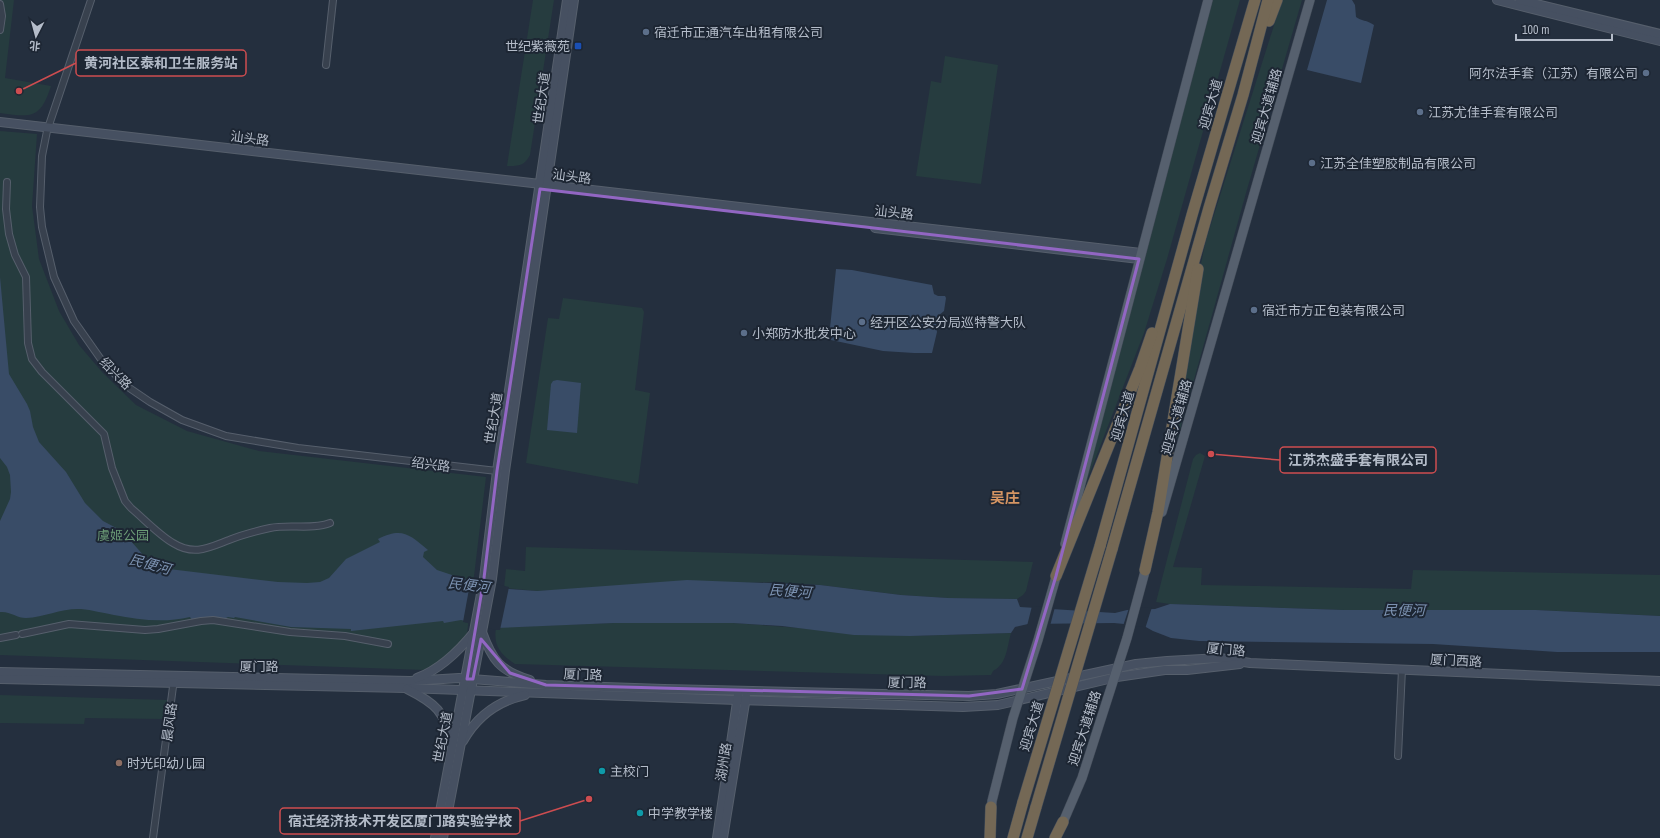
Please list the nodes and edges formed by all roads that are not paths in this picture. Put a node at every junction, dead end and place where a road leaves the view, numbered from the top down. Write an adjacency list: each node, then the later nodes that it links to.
1 (91, 0): 22 (street, 绍兴路)
2 (333, 0): 17 (street)
3 (567, 0): 24 (street, 世纪大道)
4 (574, 0): 24 (street, 世纪大道)
5 (1208, 0): 27 (main road)
6 (1250, 0): 18 (highway)
7 (1255, 0): 18 (highway, 迎宾大道)
8 (1268, 0): 19 (highway, 迎宾大道)
9 (1277, 0): 19 (highway)
10 (1310, 0): 30 (main road, 迎宾大道辅路)
11 (1497, 0): 16 (street)
12 (1520, 0): 15 (street)
13 (0, 4): 14 (street)
14 (0, 30)
15 (1660, 34)
16 (1660, 41)
17 (326, 65)
18 (1231, 83): 26 (highway, 迎宾大道)
19 (1243, 95): 25 (highway, 迎宾大道)
20 (0, 122): 22 (street, 汕头路)
21 (0, 126): 22 (street, 汕头路)
22 (47, 129): 24 (street, 汕头路); 28 (street, 绍兴路)
23 (7, 182): 29 (street)
24 (544, 187): 27 (street, 汕头路); 28 (street, 世纪大道); 32 (street, 世纪大道)
25 (1209, 208): 30 (highway); 64 (highway, 迎宾大道, bridge)
26 (1192, 215): 31 (highway); 63 (highway, 迎宾大道, bridge)
27 (1140, 256): 31 (main road)
28 (497, 471): 32 (street, 世纪大道)
29 (330, 523)
30 (1145, 570): 37 (main road, 迎宾大道辅路)
31 (1056, 576): 47 (main road)
32 (488, 578): 33 (street, 世纪大道)
33 (479, 628): 42 (street, 世纪大道); 45 (street); 46 (street)
34 (0, 638): 35 (street)
35 (388, 644)
36 (1250, 663): 37 (street, 厦门路); 38 (street, 厦门西路); 40 (street, 厦门路)
37 (1118, 667): 40 (main road, 迎宾大道辅路); 47 (street, 厦门路)
38 (1402, 669): 44 (street, 厦门西路); 54 (street)
39 (0, 672): 43 (street, 厦门路)
40 (1114, 678): 52 (street, 厦门路); 56 (main road, 迎宾大道辅路)
41 (0, 679): 43 (street, 厦门路)
42 (470, 679): 45 (street, 厦门路); 46 (street, 厦门路); 48 (street, 世纪大道)
43 (174, 680): 45 (street, 厦门路); 57 (street, 晨风路)
44 (1660, 681)
45 (407, 684): 48 (street, 厦门路); 53 (street)
46 (546, 684): 49 (street, 厦门路)
47 (1022, 689): 49 (street, 厦门路); 52 (main road)
48 (468, 690): 50 (street, 厦门路); 53 (street, 世纪大道)
49 (742, 691): 51 (street, 湖州路)
50 (538, 692): 51 (street, 厦门路); 53 (street)
51 (741, 700): 52 (street, 厦门路); 60 (street, 湖州路); 61 (street, 湖州路)
52 (1018, 701): 55 (main road)
53 (456, 749): 58 (street, 世纪大道); 59 (street, 世纪大道)
54 (1398, 756)
55 (991, 807): 62 (highway)
56 (1063, 822): 65 (highway)
57 (153, 838)
58 (435, 838)
59 (443, 838)
60 (717, 838)
61 (723, 838)
62 (989, 838)
63 (1013, 838)
64 (1027, 838)
65 (1055, 838)

